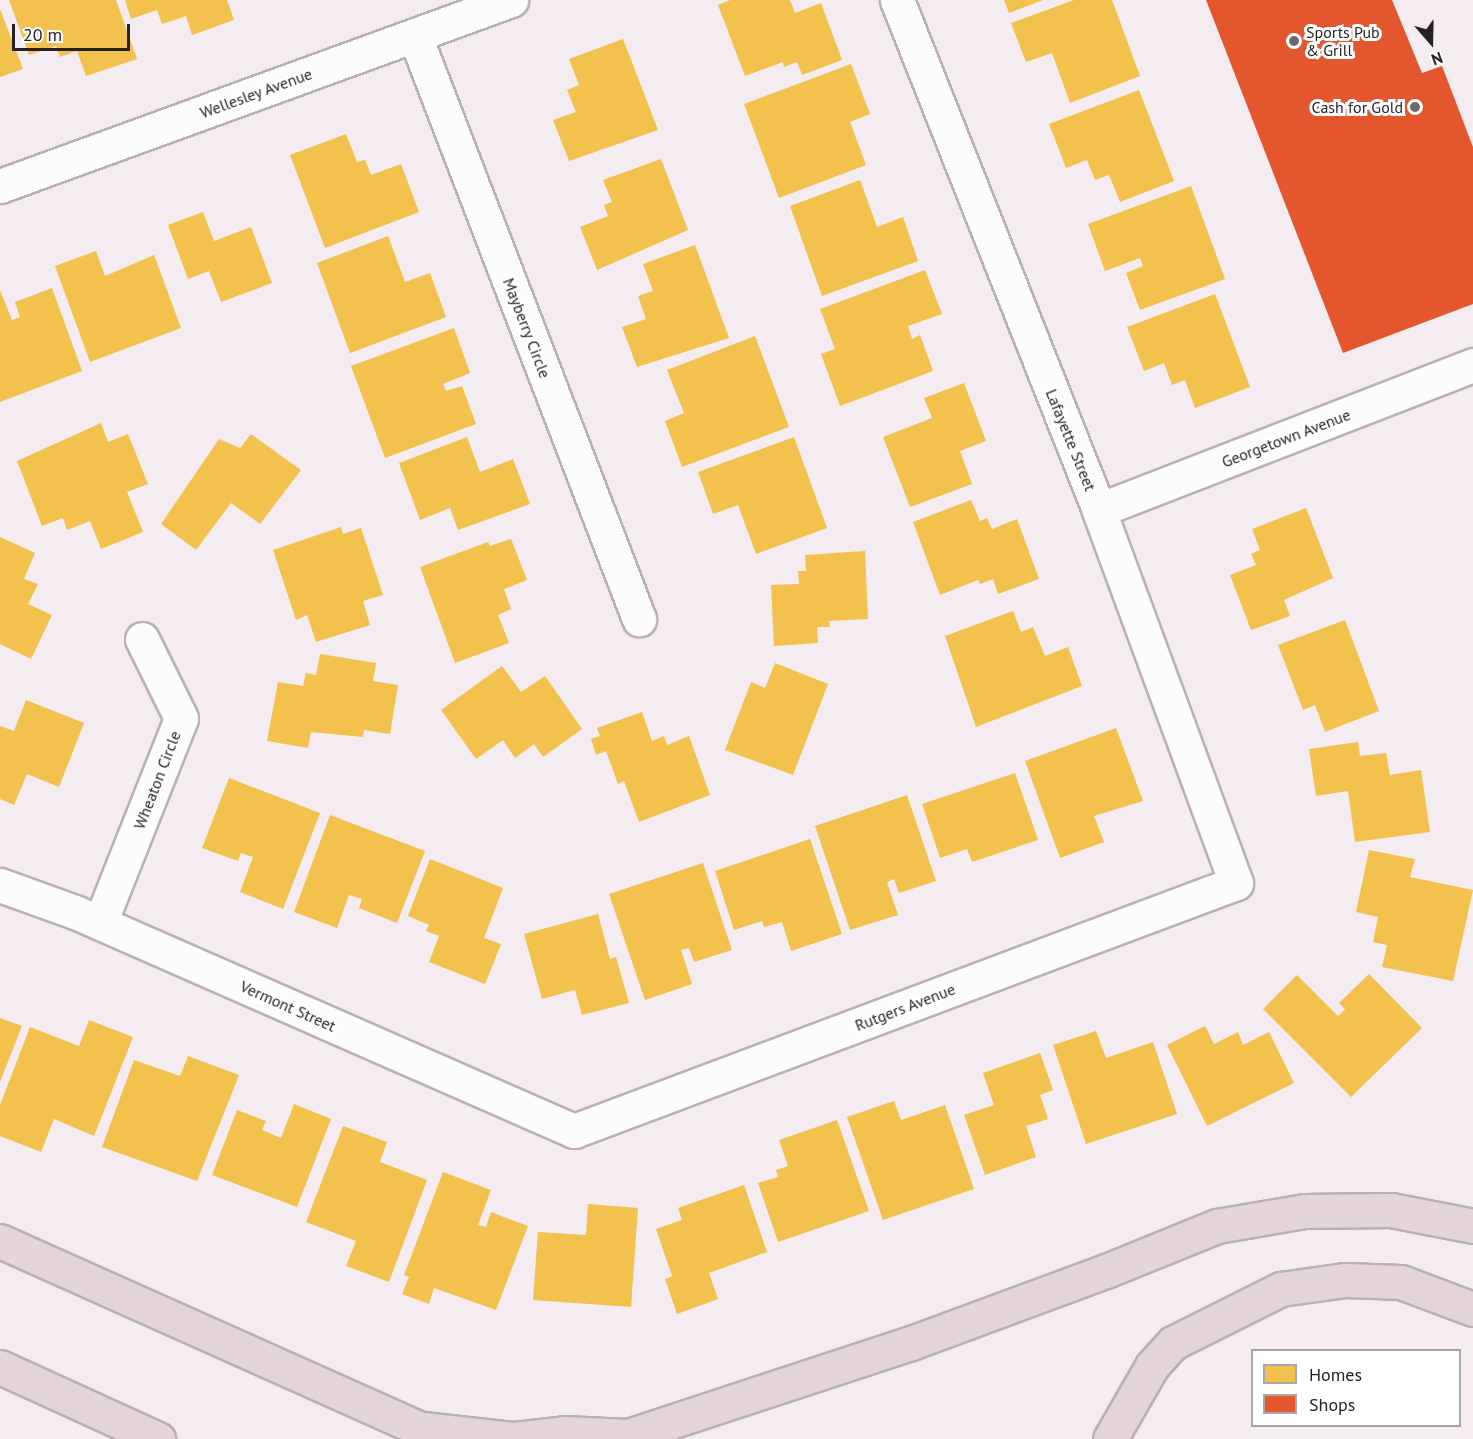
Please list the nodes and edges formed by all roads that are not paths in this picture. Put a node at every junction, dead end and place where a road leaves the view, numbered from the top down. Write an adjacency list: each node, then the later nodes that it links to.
1 (511, 0): 3 (street, Wellesley Avenue)
2 (897, 0): 6 (street, Lafayette Street)
3 (415, 36): 4 (street, Wellesley Avenue); 7 (street, Mayberry Circle)
4 (0, 186)
5 (1473, 365): 6 (street, Georgetown Avenue)
6 (1099, 510): 9 (street, Lafayette Street)
7 (639, 619)
8 (142, 639): 11 (street, Wheaton Circle)
9 (1236, 883): 12 (street, Rutgers Avenue)
10 (0, 885): 11 (street, Vermont Street)
11 (100, 923): 12 (street, Vermont Street)
12 (574, 1131)
13 (1473, 1226): 17 (highway)
14 (0, 1241): 17 (highway)
15 (1473, 1309): 19 (highway)
16 (0, 1367): 18 (highway)
17 (433, 1434)
18 (158, 1439)
19 (1110, 1439)

